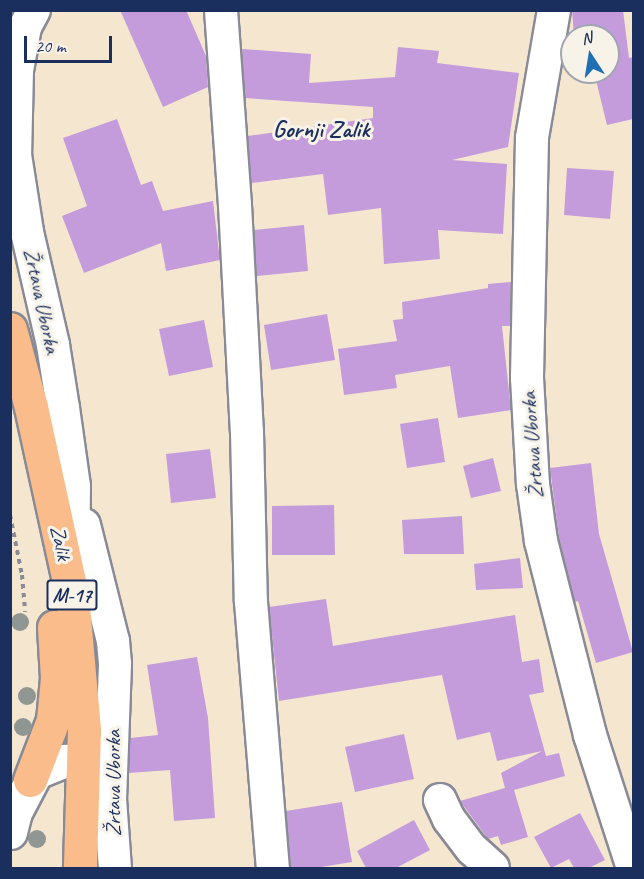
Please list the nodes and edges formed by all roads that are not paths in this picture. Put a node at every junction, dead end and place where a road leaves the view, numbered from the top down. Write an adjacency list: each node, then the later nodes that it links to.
1 (34, 10): 6 (street, Žrtava Uborka)
2 (221, 10): 15 (street)
3 (554, 10): 12 (street, Žrtava Uborka)
4 (10, 329): 5 (main road, Zalik / M-17)
5 (45, 469): 7 (main road, Zalik / M-17); 9 (main road)
6 (74, 486): 7 (street, Žrtava Uborka); 14 (street, Žrtava Uborka)
7 (72, 595): 8 (main road, Zalik / M-17)
8 (84, 760): 9 (street); 13 (main road, Zalik / M-17)
9 (30, 780): 11 (street)
10 (440, 800): 16 (street)
11 (10, 832)
12 (631, 852)
13 (80, 868)
14 (115, 868)
15 (273, 868)
16 (493, 868)

